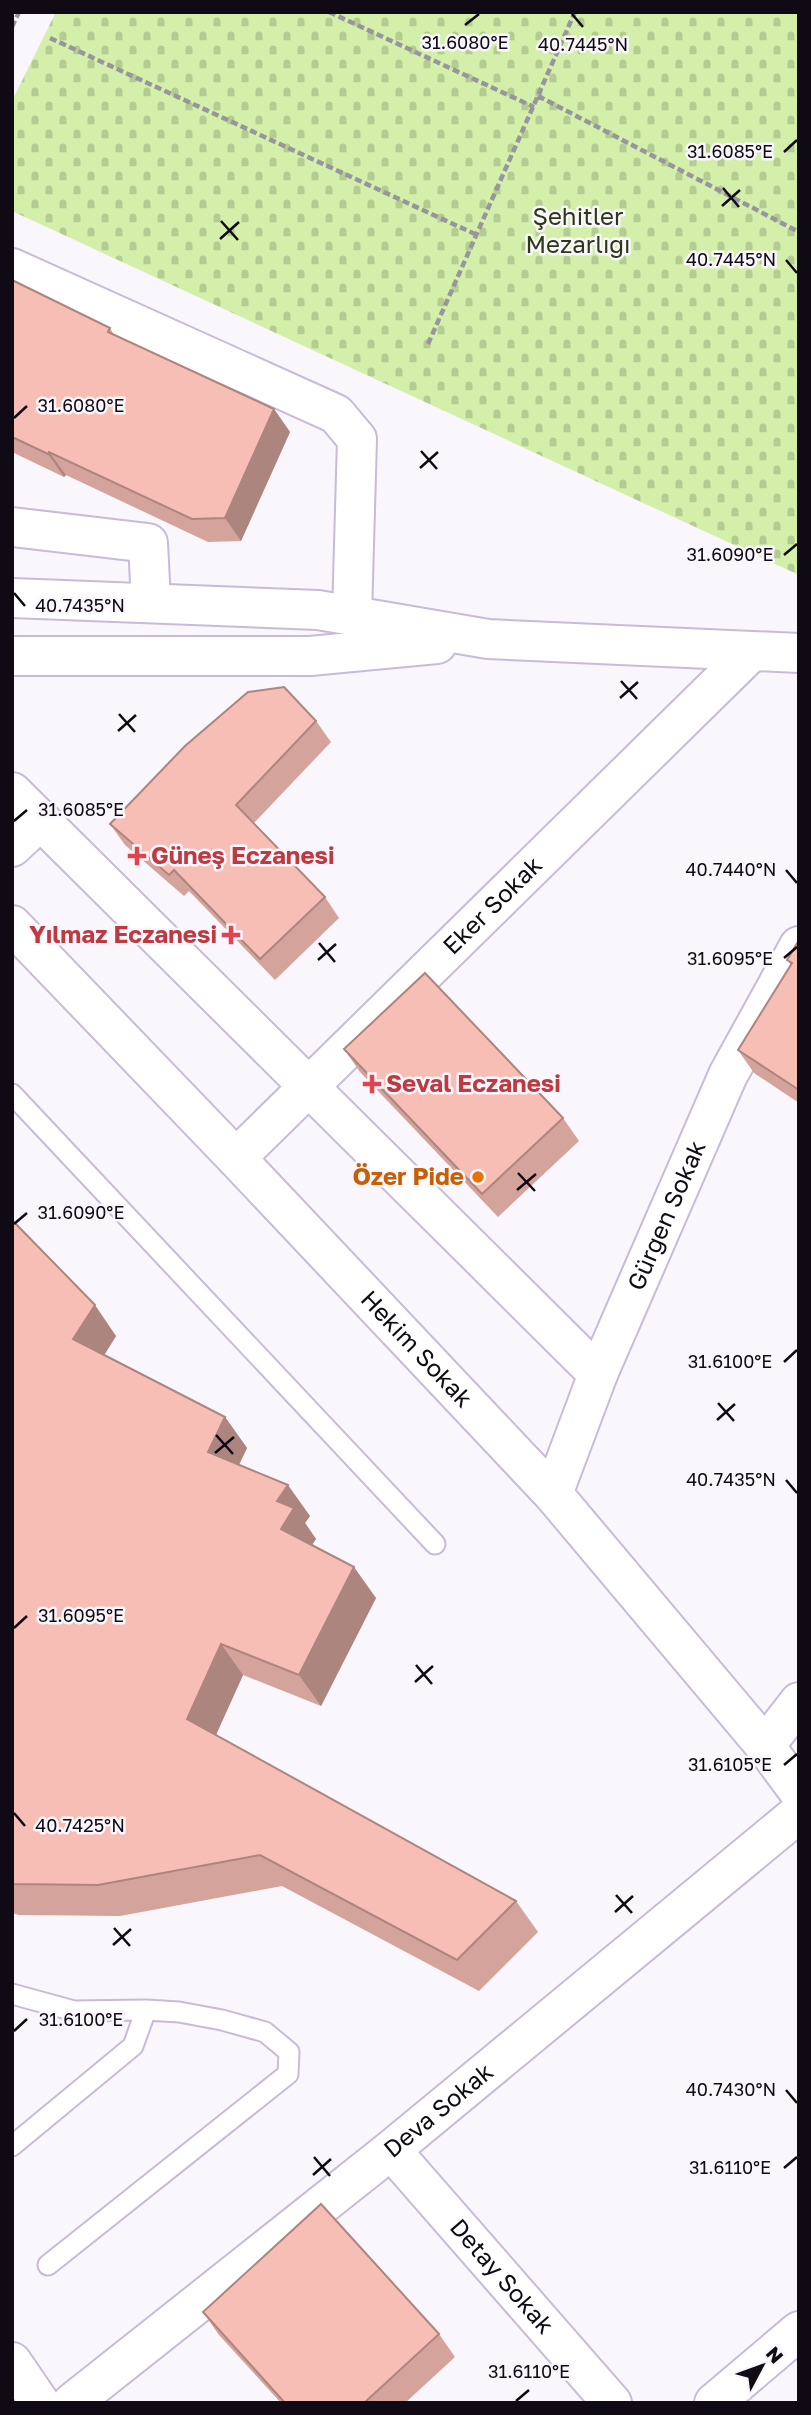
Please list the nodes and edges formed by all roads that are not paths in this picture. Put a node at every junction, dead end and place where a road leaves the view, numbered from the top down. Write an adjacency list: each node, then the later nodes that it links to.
1 (12, 268): 5 (street)
2 (12, 527): 4 (street)
3 (12, 598): 4 (street)
4 (151, 603): 5 (street)
5 (352, 616): 6 (street)
6 (488, 639): 7 (street); 9 (street)
7 (751, 652): 8 (street); 15 (street, Eker Sokak)
8 (799, 653)
9 (12, 656)
10 (12, 792): 11 (street)
11 (41, 820): 12 (street); 15 (street)
12 (12, 847)
13 (12, 925): 17 (street, Hekim Sokak)
14 (799, 946): 18 (street, Gürgen Sokak)
15 (309, 1084): 17 (street, Eker Sokak); 18 (street)
16 (12, 1094): 20 (lane)
17 (236, 1158): 19 (street, Hekim Sokak)
18 (598, 1374): 19 (street, Gürgen Sokak)
19 (553, 1494): 22 (street, Hekim Sokak)
20 (435, 1544)
21 (799, 1702): 22 (street)
22 (765, 1746): 23 (street, Hekim Sokak)
23 (799, 1792)
24 (799, 1813): 28 (street, Deva Sokak)
25 (12, 1994): 26 (lane)
26 (146, 2010): 27 (lane); 29 (lane)
27 (12, 2146)
28 (391, 2150): 33 (street, Deva Sokak); 34 (street, Detay Sokak)
29 (48, 2265)
30 (799, 2331): 35 (street)
31 (13, 2363): 32 (street)
32 (40, 2403)
33 (72, 2403)
34 (612, 2403)
35 (714, 2403)

